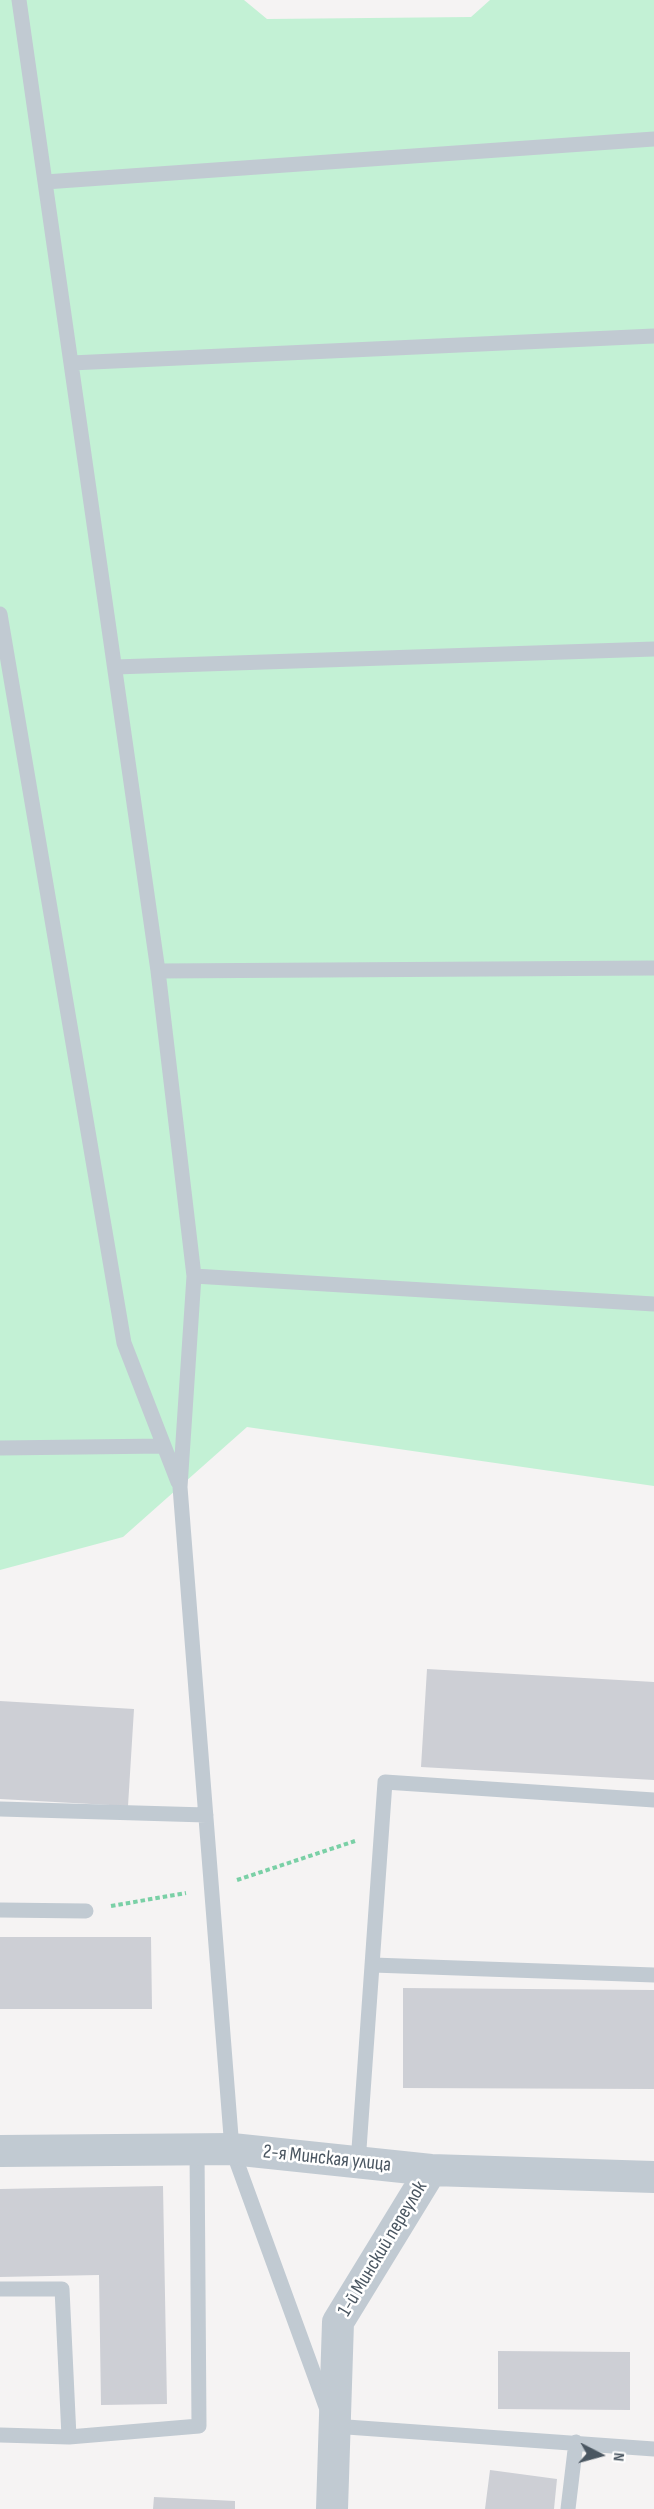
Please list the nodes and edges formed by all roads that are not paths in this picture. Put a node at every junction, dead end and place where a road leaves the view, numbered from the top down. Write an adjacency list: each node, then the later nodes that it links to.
1 (19, 0): 3 (lane)
2 (654, 139): 3 (lane)
3 (45, 182): 5 (lane)
4 (654, 336): 5 (lane)
5 (71, 363): 8 (lane)
6 (0, 614): 13 (lane)
7 (654, 649): 8 (lane)
8 (116, 667): 10 (lane)
9 (654, 968): 10 (lane)
10 (158, 971): 11 (lane)
11 (194, 1276): 12 (lane); 15 (lane)
12 (654, 1304)
13 (164, 1446): 14 (lane); 15 (lane)
14 (0, 1448)
15 (180, 1487): 18 (lane)
16 (654, 1800): 21 (lane)
17 (0, 1809): 18 (lane)
18 (206, 1815): 24 (lane)
19 (0, 1910): 20 (lane)
20 (86, 1911)
21 (373, 1965): 22 (lane); 26 (lane)
22 (654, 1975)
23 (197, 2148): 24 (street, 2-я Минская улица); 25 (street, 2-я Минская улица); 32 (lane)
24 (232, 2150): 26 (street, 2-я Минская улица); 30 (lane)
25 (0, 2151)
26 (358, 2163): 27 (street, 2-я Минская улица)
27 (431, 2170): 28 (street, 2-я Минская улица); 30 (street, 1-й Минский переулок)
28 (654, 2176)
29 (0, 2289): 32 (lane)
30 (333, 2427): 33 (lane); 35 (street, 1-й Минский переулок)
31 (0, 2434): 32 (lane)
32 (69, 2437)
33 (576, 2442): 34 (lane); 36 (lane)
34 (654, 2449)
35 (332, 2509)
36 (568, 2509)

